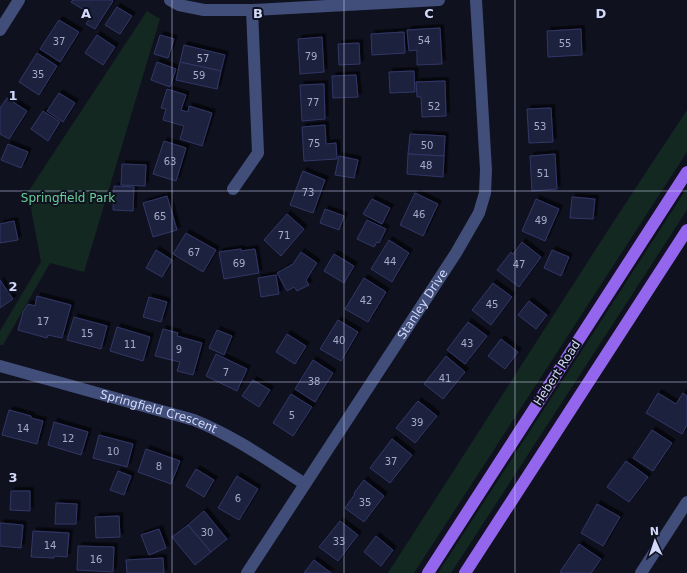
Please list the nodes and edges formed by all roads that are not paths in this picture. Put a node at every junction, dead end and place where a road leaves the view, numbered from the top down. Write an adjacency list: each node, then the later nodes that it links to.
1 (19, 0): 6 (street)
2 (170, 0): 5 (street)
3 (439, 0): 5 (street)
4 (476, 0): 11 (street, Stanley Drive)
5 (252, 10): 8 (street)
6 (0, 30)
7 (687, 172): 14 (main road, Hebert Road)
8 (233, 189)
9 (687, 230): 15 (main road)
10 (0, 366): 11 (street, Springfield Crescent)
11 (305, 484): 13 (street, Stanley Drive)
12 (687, 502): 16 (street)
13 (246, 573)
14 (428, 573)
15 (465, 573)
16 (641, 573)

